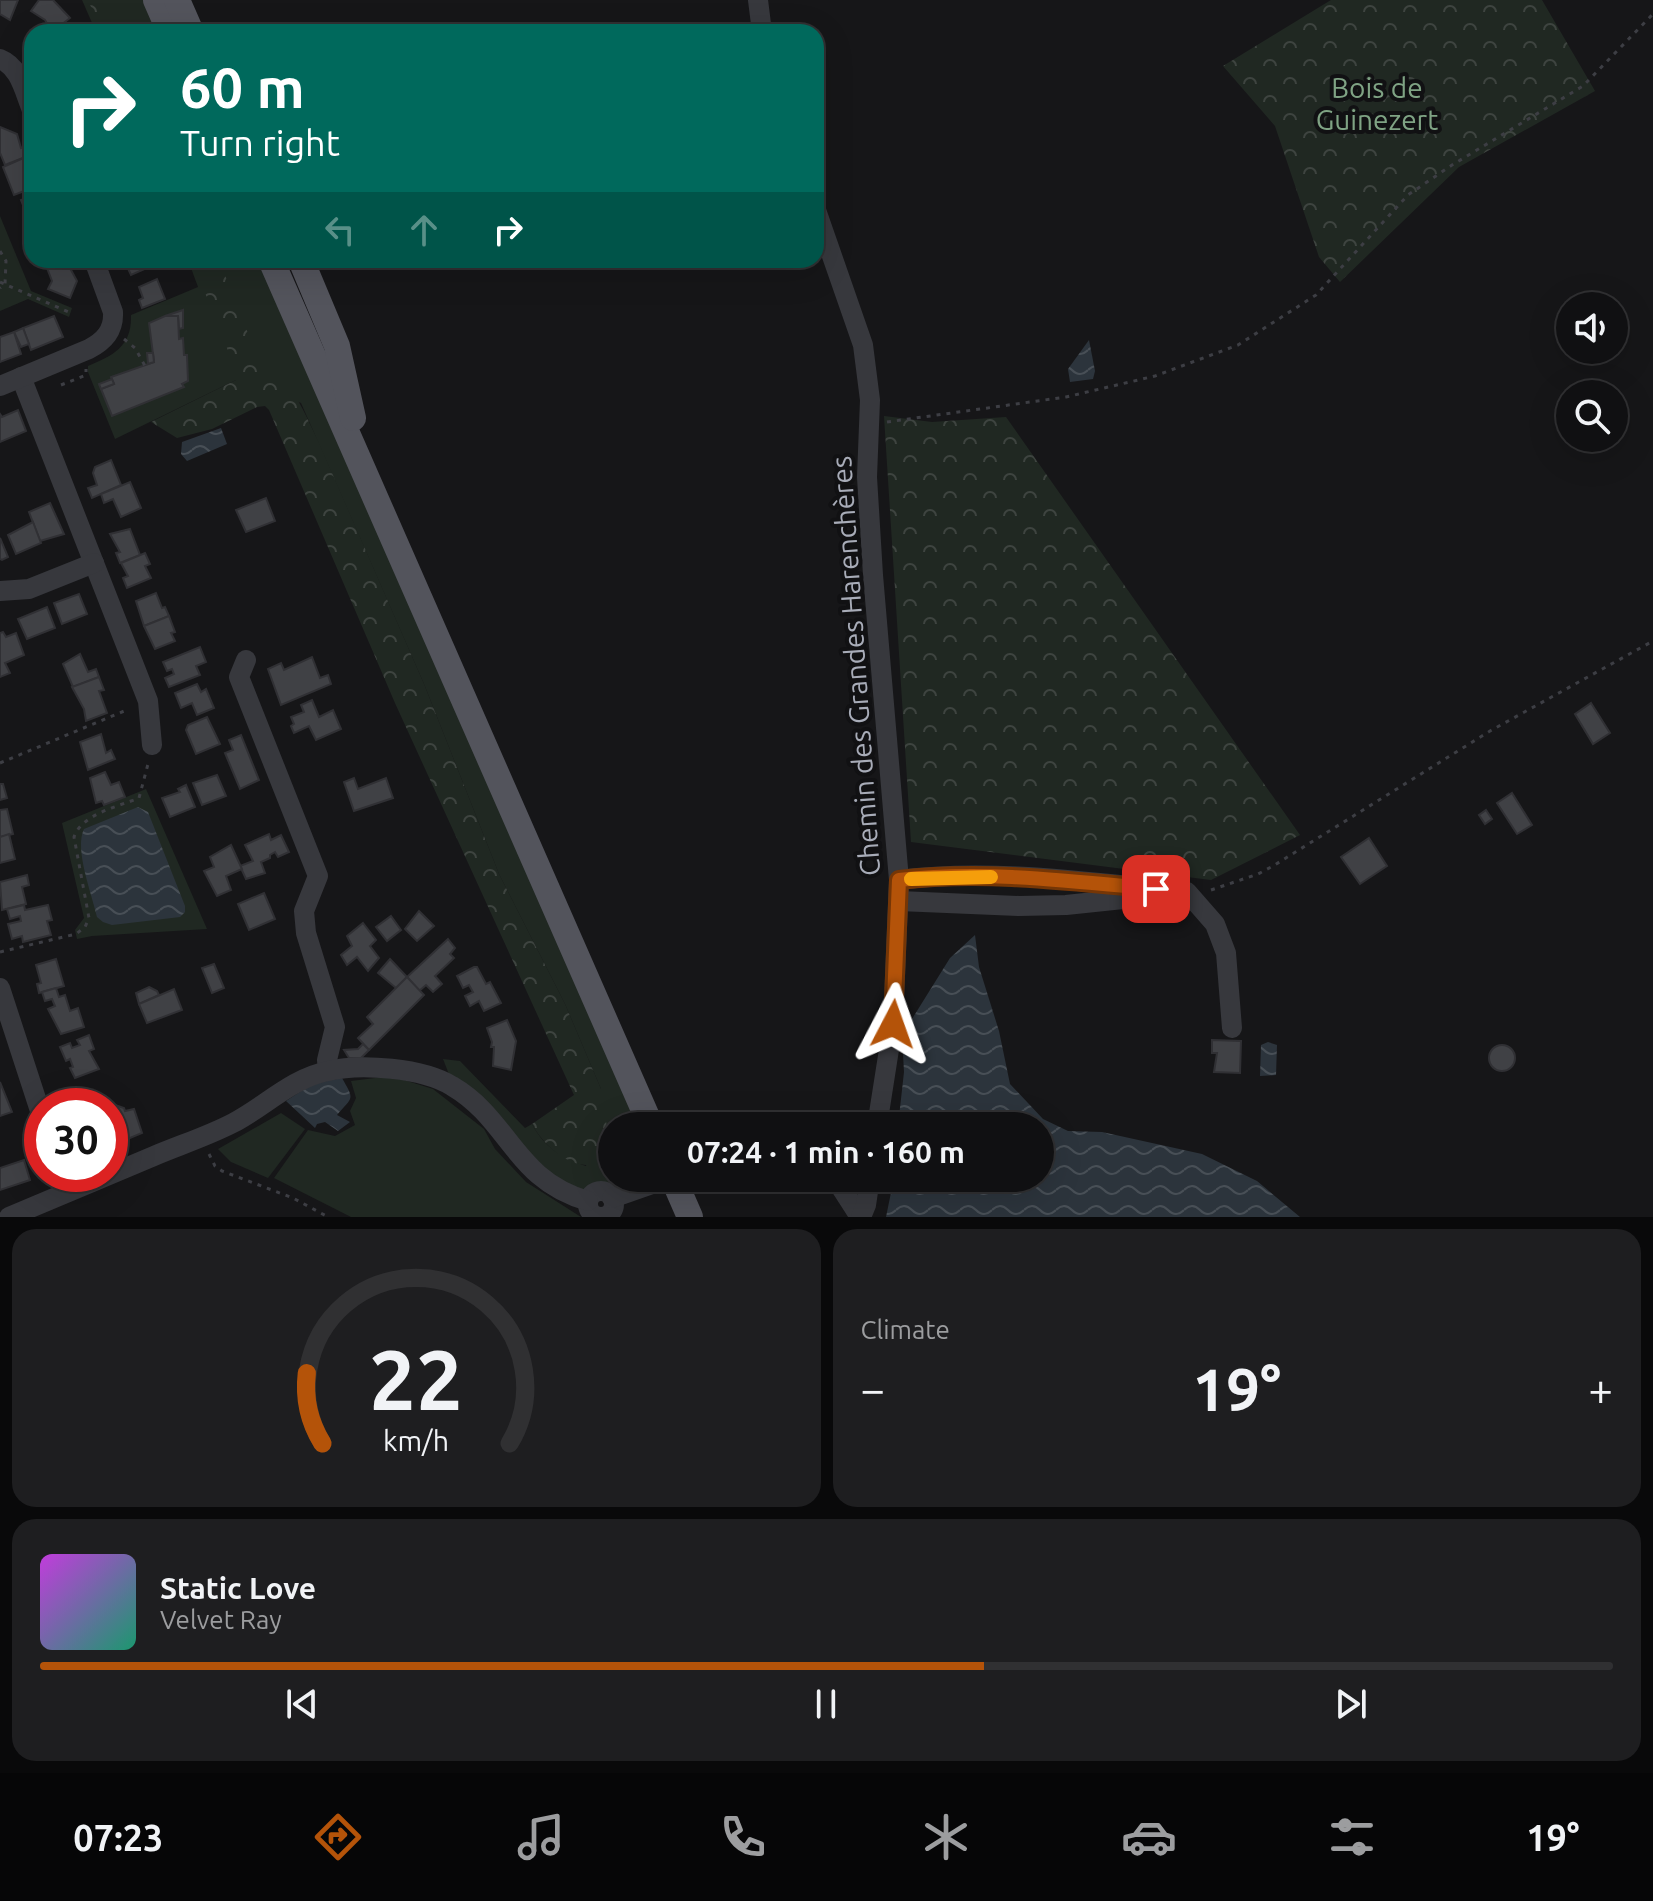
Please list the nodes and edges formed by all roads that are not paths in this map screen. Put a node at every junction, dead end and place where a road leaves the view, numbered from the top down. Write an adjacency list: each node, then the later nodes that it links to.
1 (156, 0): 4 (main road)
2 (177, 0): 5 (main road)
3 (758, 0): 6 (street)
4 (166, 24)
5 (188, 24)
6 (761, 24)
7 (0, 59): 8 (street)
8 (24, 89)
9 (824, 233): 20 (street, Chemin des Grandes Harenchères)
10 (97, 268): 13 (street)
11 (275, 268): 15 (main road)
12 (304, 268): 15 (main road)
13 (21, 377): 14 (street); 16 (street)
14 (0, 386)
15 (366, 476): 27 (main road)
16 (94, 563): 17 (street); 19 (street)
17 (0, 591)
18 (246, 660): 25 (street)
19 (152, 745)
20 (899, 891): 21 (street); 21 (street); 28 (street, Chemin des Grandes Harenchères)
21 (1187, 892): 23 (street)
22 (0, 988): 24 (street)
23 (1232, 1028)
24 (6, 1029): 26 (street)
25 (328, 1071): 29 (street); 35 (street)
26 (30, 1088)
27 (645, 1112)
28 (879, 1112)
29 (128, 1162)
30 (50, 1192): 36 (street)
31 (642, 1192): 35 (street)
32 (671, 1192): 37 (main road)
33 (844, 1192): 38 (street)
34 (868, 1192): 38 (street)
35 (608, 1210)
36 (9, 1217)
37 (690, 1217)
38 (860, 1217)

